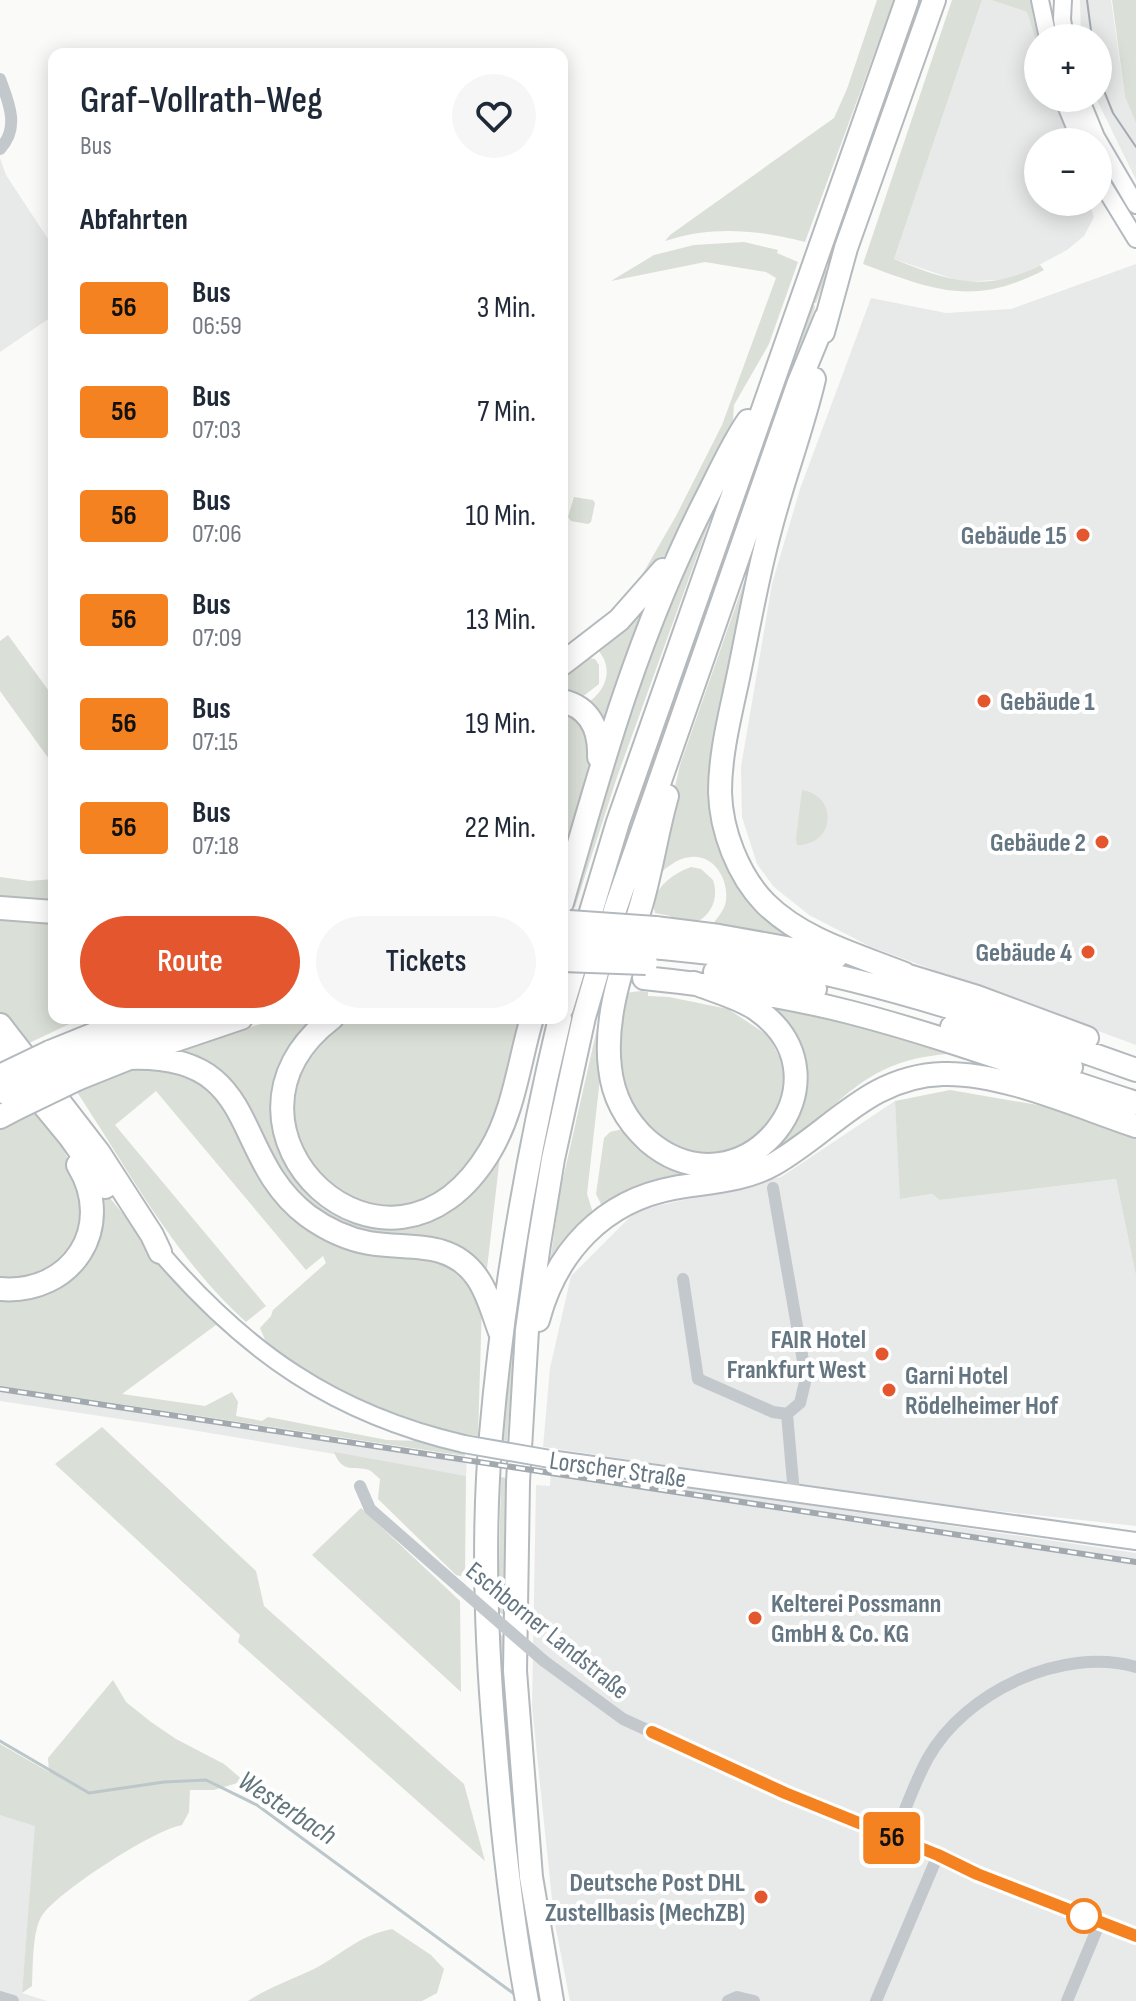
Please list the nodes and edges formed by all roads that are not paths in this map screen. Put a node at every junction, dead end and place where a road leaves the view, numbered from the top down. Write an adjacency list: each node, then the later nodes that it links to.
1 (907, 0): 17 (highway)
2 (934, 0): 15 (highway)
3 (1040, 0): 5 (main road)
4 (1063, 0): 6 (main road)
5 (1045, 24)
6 (1063, 24)
7 (0, 79): 9 (street)
8 (0, 95): 9 (street)
9 (10, 109): 11 (street)
10 (1086, 112): 13 (main road)
11 (0, 149)
12 (1112, 200): 14 (main road)
13 (1136, 205)
14 (1136, 239)
15 (826, 317): 16 (highway); 59 (highway)
16 (814, 379): 29 (highway); 30 (highway)
17 (769, 390): 18 (highway); 31 (highway)
18 (682, 547): 19 (highway); 21 (highway)
19 (568, 659)
20 (568, 703): 21 (highway)
21 (598, 775): 22 (highway)
22 (568, 901)
23 (0, 908): 24 (highway)
24 (48, 912)
25 (568, 924): 26 (highway, bridge)
26 (649, 954): 27 (highway, bridge); 28 (highway); 29 (highway); 30 (highway); 46 (highway); 47 (highway)
27 (568, 960)
28 (568, 974)
29 (905, 974): 42 (highway)
30 (694, 983): 45 (highway)
31 (568, 988)
32 (104, 1024): 44 (highway)
33 (125, 1024): 44 (highway)
34 (172, 1024): 44 (highway)
35 (224, 1024): 43 (highway)
36 (326, 1024): 37 (highway)
37 (530, 1024)
38 (539, 1024): 48 (highway)
39 (559, 1024): 48 (highway)
40 (0, 1025): 55 (highway)
41 (0, 1052): 51 (highway)
42 (1136, 1057)
43 (129, 1058): 44 (highway); 58 (highway)
44 (64, 1066): 49 (highway, bridge); 49 (highway, bridge)
45 (1026, 1068): 50 (highway); 53 (highway)
46 (1136, 1070)
47 (1136, 1089)
48 (541, 1097): 58 (highway)
49 (5, 1098)
50 (1136, 1103)
51 (52, 1118): 55 (highway); 57 (highway)
52 (1136, 1126): 53 (highway)
53 (818, 1132): 59 (highway)
54 (773, 1188): 60 (street)
55 (160, 1252): 62 (main road, Lorscher Straße, bridge)
56 (683, 1279): 60 (street)
57 (0, 1289)
58 (502, 1337): 70 (highway)
59 (525, 1384): 72 (highway)
60 (787, 1414): 62 (street)
61 (360, 1486): 65 (street, Eschborner Landstraße, bridge)
62 (794, 1494): 63 (main road, Lorscher Straße)
63 (1136, 1541)
64 (1136, 1667): 65 (street)
65 (893, 1838): 66 (street, Eschborner Landstraße)
66 (938, 1855): 67 (street, Eschborner Landstraße); 75 (street)
67 (1100, 1922): 68 (street, Eschborner Landstraße); 76 (street)
68 (1136, 1936)
69 (0, 1997): 71 (street)
70 (527, 1998)
71 (13, 2001)
72 (552, 2001)
73 (728, 2001): 74 (street)
74 (754, 2001)
75 (876, 2001)
76 (1067, 2001)

